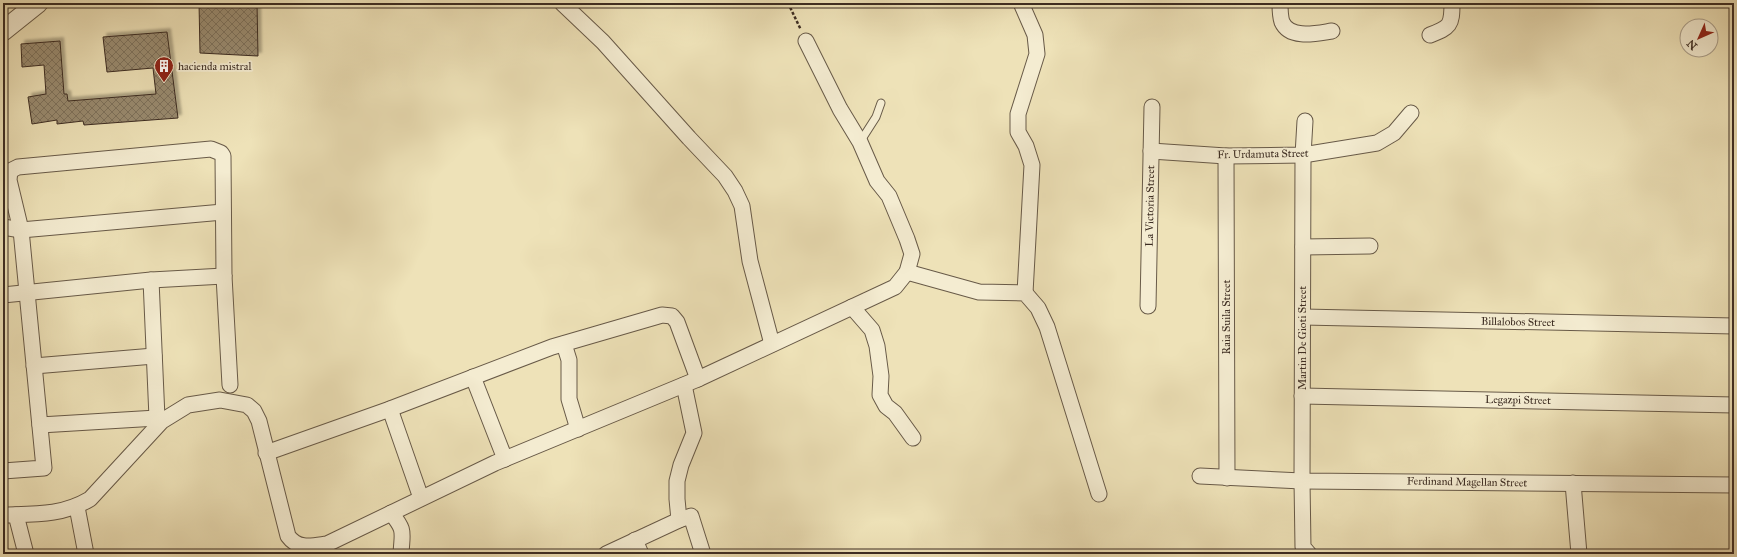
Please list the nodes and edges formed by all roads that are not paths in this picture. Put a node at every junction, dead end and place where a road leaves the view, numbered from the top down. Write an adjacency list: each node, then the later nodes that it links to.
1 (562, 3): 34 (street)
2 (1021, 3): 27 (street)
3 (1280, 3): 7 (street)
4 (1452, 3): 8 (street)
5 (34, 4): 6 (street)
6 (3, 31)
7 (1332, 31)
8 (1430, 35)
9 (806, 41): 14 (street)
10 (881, 103): 14 (lane)
11 (1152, 107): 15 (street, La Victoria Street)
12 (1411, 113): 16 (street, Fr. Urdamuta Street)
13 (1306, 121): 16 (street, Martin De Gioti Street)
14 (860, 142): 23 (street)
15 (1151, 151): 17 (street, Fr. Urdamuta Street); 29 (street, La Victoria Street)
16 (1303, 155): 17 (street, Fr. Urdamuta Street); 22 (street, Martin De Gioti Street)
17 (1226, 156): 51 (street, Raia Suila Street)
18 (223, 212): 20 (street); 20 (street); 24 (street)
19 (3, 227): 20 (street)
20 (21, 230): 26 (street)
21 (1370, 246): 22 (street)
22 (1303, 247): 31 (street, Martin De Gioti Street)
23 (907, 272): 27 (street); 30 (street)
24 (224, 276): 25 (street); 39 (street)
25 (151, 280): 26 (street); 35 (street)
26 (27, 293): 28 (street); 36 (street)
27 (1025, 293): 55 (street)
28 (3, 295)
29 (1148, 306)
30 (852, 307): 34 (street); 46 (street)
31 (1303, 317): 32 (street, Billalobos Street); 41 (street, Martin De Gioti Street)
32 (1734, 326)
33 (564, 344): 37 (street); 38 (street); 45 (street)
34 (772, 344): 38 (street)
35 (154, 356): 36 (street); 44 (street)
36 (34, 366): 44 (street)
37 (473, 377): 43 (street); 48 (street)
38 (698, 379): 40 (street)
39 (230, 385)
40 (684, 385): 45 (street); 60 (street)
41 (1302, 396): 42 (street, Legazpi Street); 52 (street, Martin De Gioti Street)
42 (1734, 405)
43 (390, 409): 47 (street); 56 (street)
44 (40, 425): 49 (street)
45 (578, 429): 48 (street)
46 (913, 438)
47 (266, 453): 57 (street); 58 (street)
48 (505, 459): 56 (street)
49 (3, 471)
50 (1200, 476): 51 (street, Ferdinand Magellan Street)
51 (1226, 478): 52 (street, Ferdinand Magellan Street)
52 (1302, 481): 53 (street, Ferdinand Magellan Street); 67 (street, Martin De Gioti Street)
53 (1573, 483): 54 (street, Ferdinand Magellan Street); 68 (street)
54 (1734, 485)
55 (1099, 494)
56 (421, 498): 58 (street)
57 (77, 507): 59 (street); 63 (street)
58 (391, 513): 64 (street)
59 (10, 515): 62 (street)
60 (679, 520): 61 (street); 66 (street)
61 (638, 547): 65 (street)
62 (26, 554)
63 (86, 554)
64 (401, 554)
65 (606, 554)
66 (703, 554)
67 (1309, 554)
68 (1579, 554)

